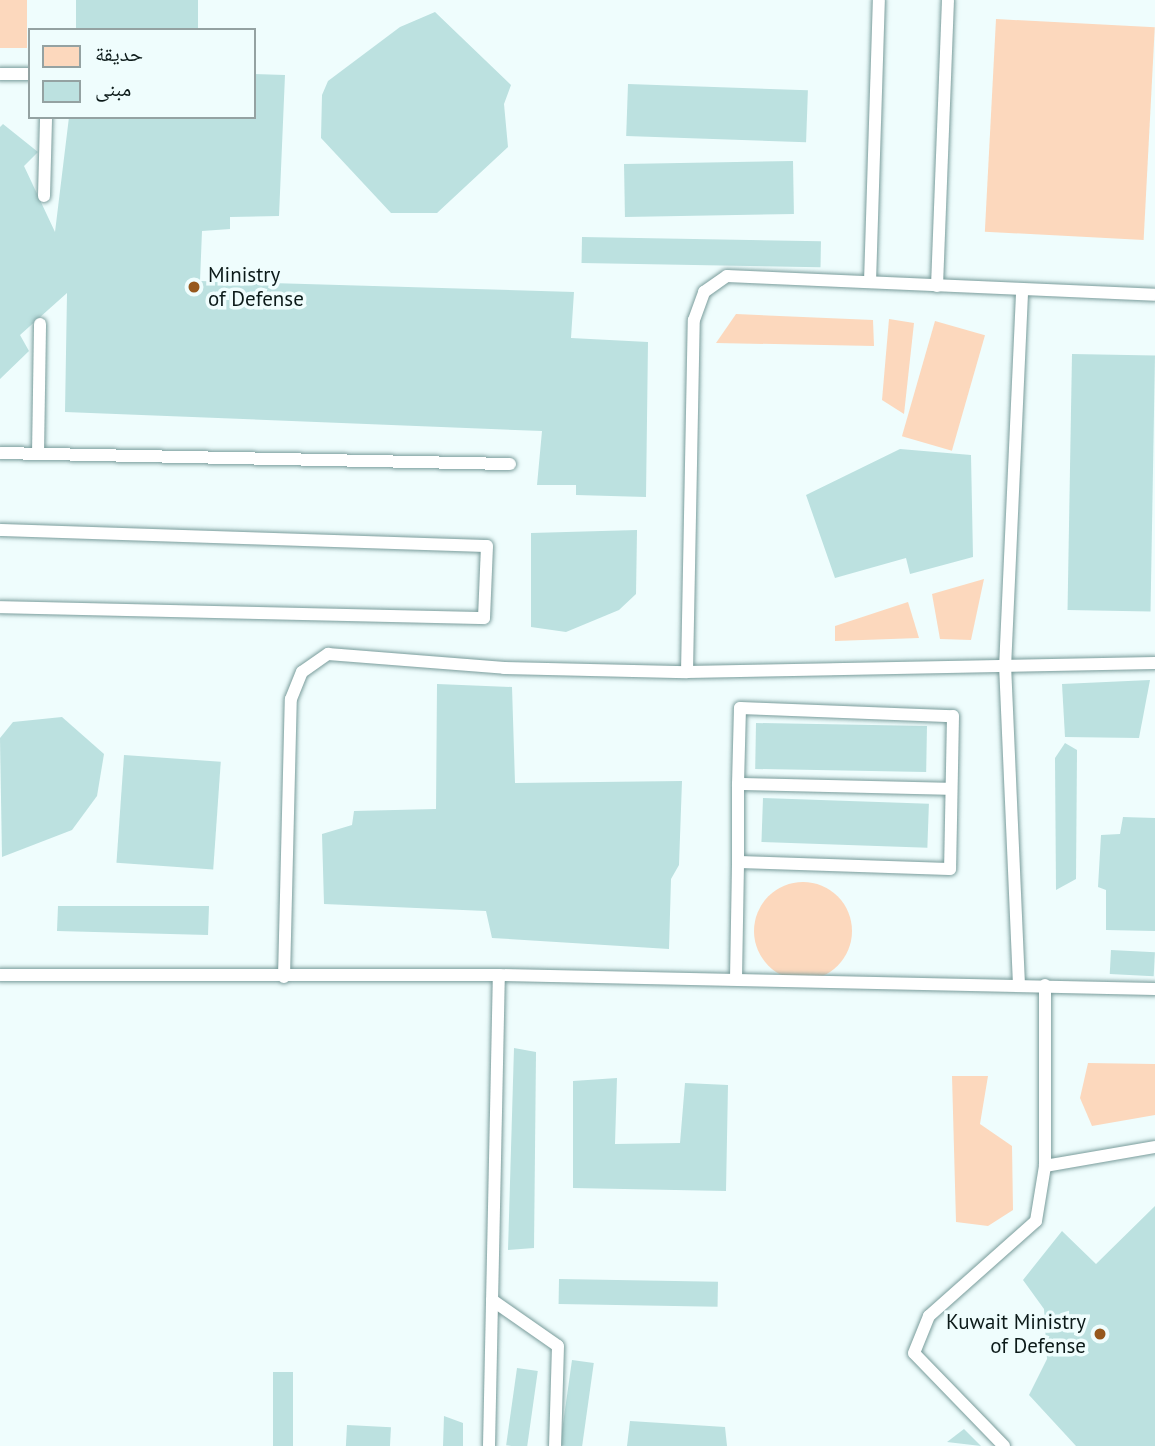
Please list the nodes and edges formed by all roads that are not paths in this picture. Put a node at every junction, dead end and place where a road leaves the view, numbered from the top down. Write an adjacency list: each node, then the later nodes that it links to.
1 (879, 0): 7 (lane)
2 (948, 0): 8 (lane)
3 (0, 74): 4 (lane)
4 (28, 74)
5 (46, 119): 6 (lane)
6 (44, 196)
7 (870, 282): 8 (lane); 19 (lane)
8 (937, 286): 9 (lane)
9 (1022, 292): 10 (lane); 18 (lane)
10 (1155, 295)
11 (40, 324): 13 (lane)
12 (0, 453): 13 (lane)
13 (38, 454): 14 (lane)
14 (510, 464)
15 (0, 530): 16 (lane)
16 (0, 607)
17 (1155, 663): 18 (lane)
18 (1005, 668): 19 (lane); 27 (lane)
19 (687, 672): 25 (lane)
20 (738, 784): 21 (lane); 21 (lane); 22 (lane)
21 (951, 789): 22 (lane)
22 (738, 862): 26 (lane)
23 (0, 975): 25 (lane)
24 (499, 975): 25 (lane); 26 (lane); 32 (lane)
25 (284, 977)
26 (736, 979): 27 (lane)
27 (1019, 985): 28 (lane)
28 (1045, 985): 29 (lane); 31 (lane)
29 (1155, 989)
30 (1155, 1147): 31 (lane)
31 (1045, 1166): 35 (lane)
32 (492, 1300): 33 (lane); 34 (lane)
33 (489, 1446)
34 (555, 1446)
35 (1004, 1446)

